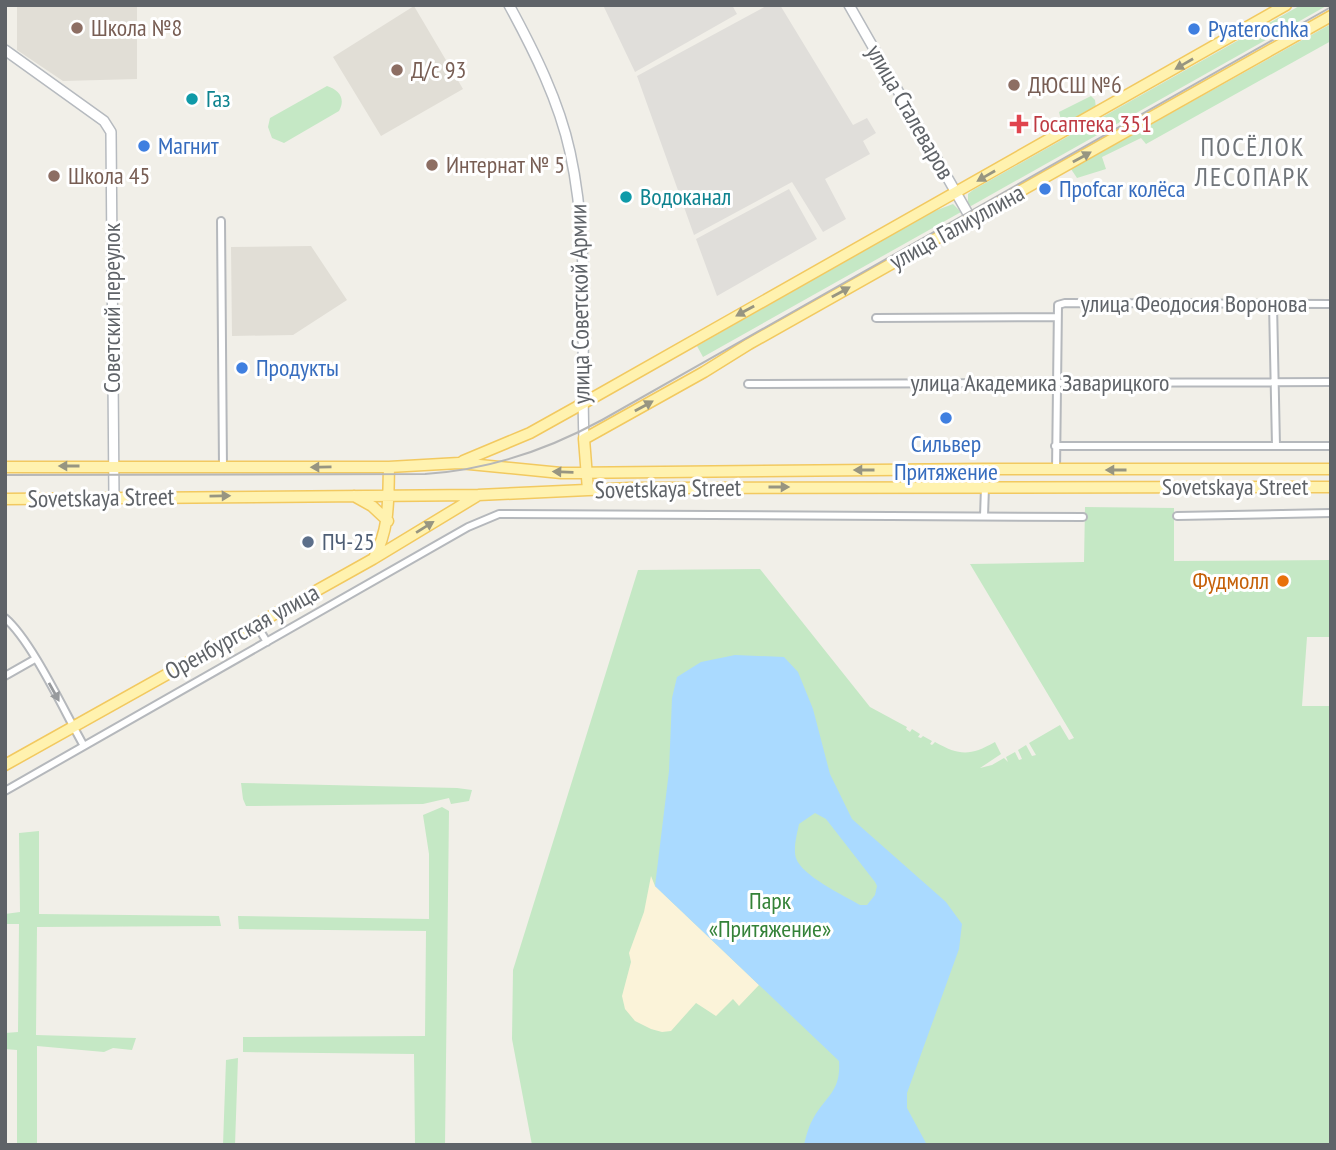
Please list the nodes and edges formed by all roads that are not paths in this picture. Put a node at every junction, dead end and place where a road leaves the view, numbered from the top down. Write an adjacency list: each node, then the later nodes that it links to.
1 (509, 5): 17 (main road, улица Советской Армии)
2 (849, 5): 6 (main road, улица Сталеваров)
3 (1286, 5): 6 (main road, улица Галиуллина, one-way to 6)
4 (1331, 16): 7 (main road, улица Галиуллина, one-way to 4)
5 (5, 50): 23 (main road, Советский переулок)
6 (956, 193): 7 (main road, улица Сталеваров); 17 (main road, улица Галиуллина, one-way to 17)
7 (971, 219): 18 (main road, улица Галиуллина, one-way to 7)
8 (221, 221): 26 (street)
9 (1273, 304): 10 (street, улица Феодосия Воронова); 11 (street, улица Феодосия Воронова); 15 (street)
10 (1331, 304)
11 (1056, 317): 12 (street, улица Феодосия Воронова); 14 (street)
12 (876, 318)
13 (1331, 382): 15 (street, улица Академика Заварицкого)
14 (1056, 383): 15 (street, улица Академика Заварицкого); 16 (street, улица Академика Заварицкого); 19 (street)
15 (1273, 383): 20 (street)
16 (748, 384)
17 (583, 404): 18 (main road, улица Советской Армии); 22 (main road, Sovetskaya Street)
18 (584, 439): 30 (main road, улица Советской Армии)
19 (1055, 446): 20 (street); 28 (street)
20 (1276, 446): 21 (street)
21 (1331, 446)
22 (458, 463): 25 (main road, Sovetskaya Street); 30 (main road, Sovetskaya Street, one-way to 22)
23 (113, 466): 24 (main road, Sovetskaya Street, one-way to 24); 26 (main road, Sovetskaya Street); 37 (main road, Советский переулок)
24 (5, 467)
25 (389, 467): 26 (main road, Sovetskaya Street, one-way to 26); 36 (main road)
26 (223, 468)
27 (985, 469): 28 (main road, Sovetskaya Street); 30 (main road, Sovetskaya Street, one-way to 30); 31 (main road)
28 (1056, 470): 29 (main road, Sovetskaya Street, one-way to 28)
29 (1331, 470)
30 (588, 472): 33 (main road, улица Советской Армии)
31 (985, 486): 32 (main road, Sovetskaya Street); 33 (main road, Sovetskaya Street, one-way to 31); 40 (street)
32 (1331, 486)
33 (589, 490): 35 (main road, Sovetskaya Street)
34 (354, 495): 36 (main road, Sovetskaya Street); 37 (main road, Sovetskaya Street, one-way to 34); 43 (main road)
35 (478, 495): 36 (main road, Sovetskaya Street); 44 (main road, Оренбургская улица, one-way to 35)
36 (388, 496): 43 (main road)
37 (114, 498): 38 (main road, Sovetskaya Street)
38 (5, 499)
39 (1331, 513): 41 (street)
40 (984, 516): 42 (street); 47 (street)
41 (1177, 516)
42 (1083, 517)
43 (388, 521): 44 (main road)
44 (373, 559): 46 (main road, Оренбургская улица)
45 (5, 618): 48 (street)
46 (256, 624): 47 (street); 50 (main road, Оренбургская улица)
47 (267, 642): 51 (street)
48 (35, 659): 49 (street); 50 (street, one-way to 50)
49 (5, 676)
50 (73, 726): 51 (street); 52 (main road, Оренбургская улица)
51 (84, 746): 53 (street)
52 (5, 765)
53 (5, 791)

